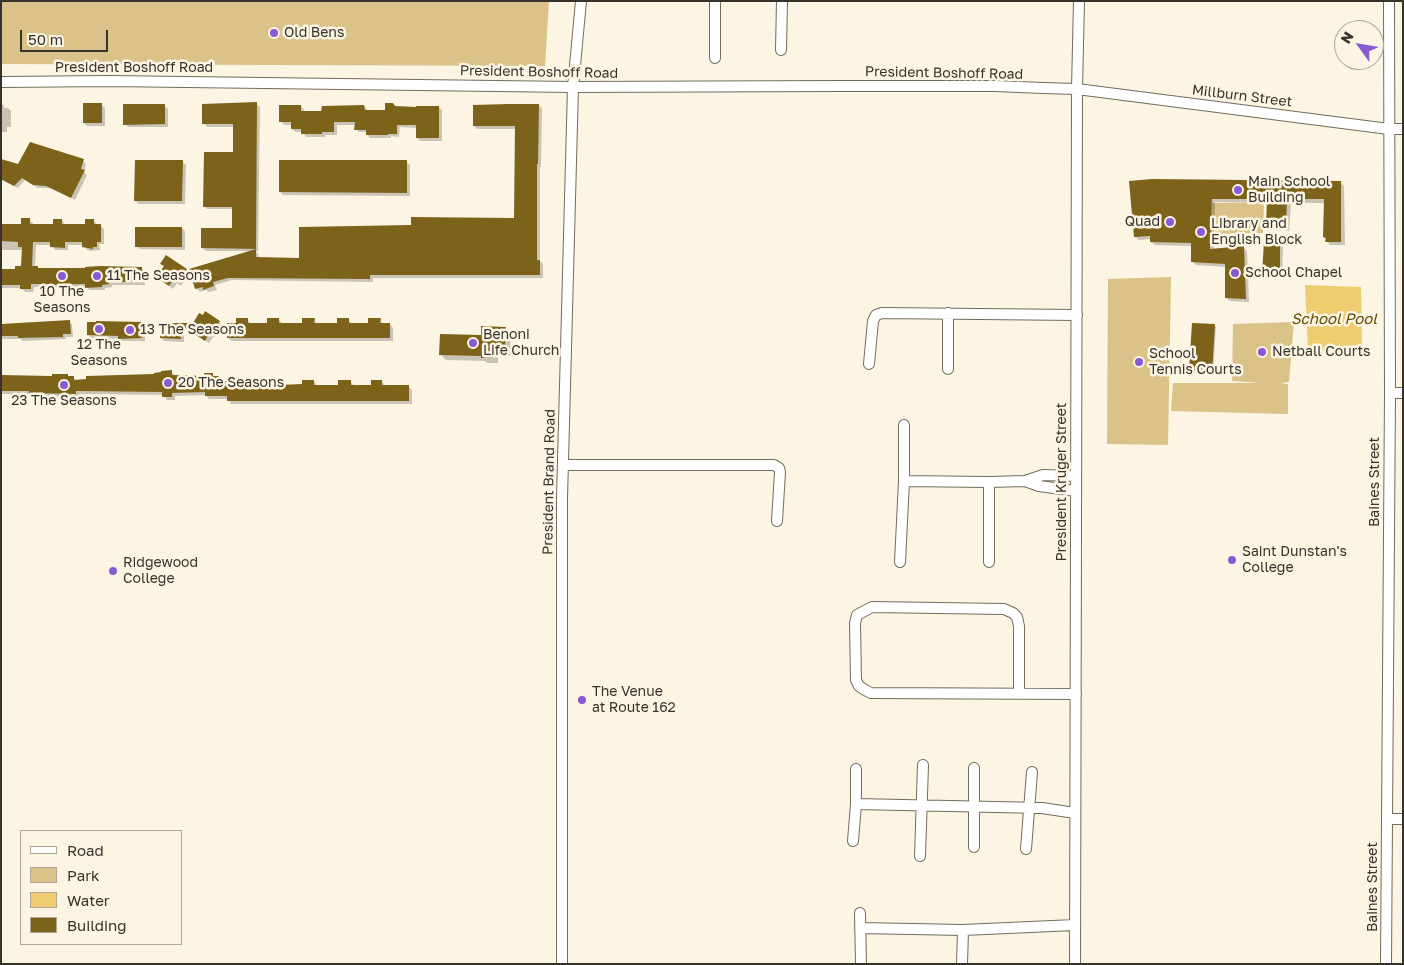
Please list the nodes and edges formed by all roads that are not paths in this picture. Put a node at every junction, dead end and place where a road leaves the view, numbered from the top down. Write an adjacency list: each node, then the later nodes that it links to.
1 (581, 1): 9 (street, President Brand Road)
2 (715, 1): 7 (street)
3 (782, 1): 6 (street)
4 (1078, 1): 10 (street, President Kruger Street)
5 (1389, 1): 11 (street, Baines Street)
6 (781, 50)
7 (715, 58)
8 (1, 82): 9 (street, President Boshoff Road)
9 (573, 87): 10 (street, President Boshoff Road); 20 (street, President Brand Road)
10 (1077, 89): 11 (street, Millburn Street); 14 (street, President Kruger Street)
11 (1389, 129): 12 (street, Millburn Street); 17 (street, Baines Street)
12 (1403, 129)
13 (948, 313): 14 (street); 15 (street); 16 (street)
14 (1076, 314): 21 (street, President Kruger Street)
15 (868, 364)
16 (948, 369)
17 (1390, 393): 18 (street); 40 (street, Baines Street)
18 (1403, 393)
19 (904, 425): 22 (street)
20 (563, 465): 26 (street); 50 (street, President Brand Road)
21 (1076, 476): 23 (street); 25 (street, President Kruger Street)
22 (904, 481): 24 (street); 27 (street)
23 (1025, 481): 24 (street); 25 (street)
24 (989, 482): 28 (street)
25 (1076, 491): 30 (street, President Kruger Street)
26 (777, 521)
27 (900, 562)
28 (988, 562)
29 (1019, 694): 29 (street); 30 (street)
30 (1076, 694): 39 (street, President Kruger Street)
31 (923, 765): 36 (street)
32 (974, 768): 37 (street)
33 (856, 769): 35 (street)
34 (1032, 772): 38 (street)
35 (856, 804): 36 (street); 42 (street)
36 (922, 806): 37 (street); 45 (street)
37 (974, 807): 38 (street); 43 (street)
38 (1029, 808): 39 (street); 44 (street)
39 (1075, 813): 47 (street, President Kruger Street)
40 (1387, 819): 41 (street); 54 (street, Baines Street)
41 (1403, 819)
42 (853, 841)
43 (974, 847)
44 (1026, 849)
45 (920, 856)
46 (860, 913): 48 (street)
47 (1075, 925): 49 (street); 53 (street, President Kruger Street)
48 (860, 928): 49 (street); 51 (street)
49 (963, 930): 52 (street)
50 (562, 964)
51 (861, 964)
52 (962, 964)
53 (1075, 964)
54 (1386, 964)

